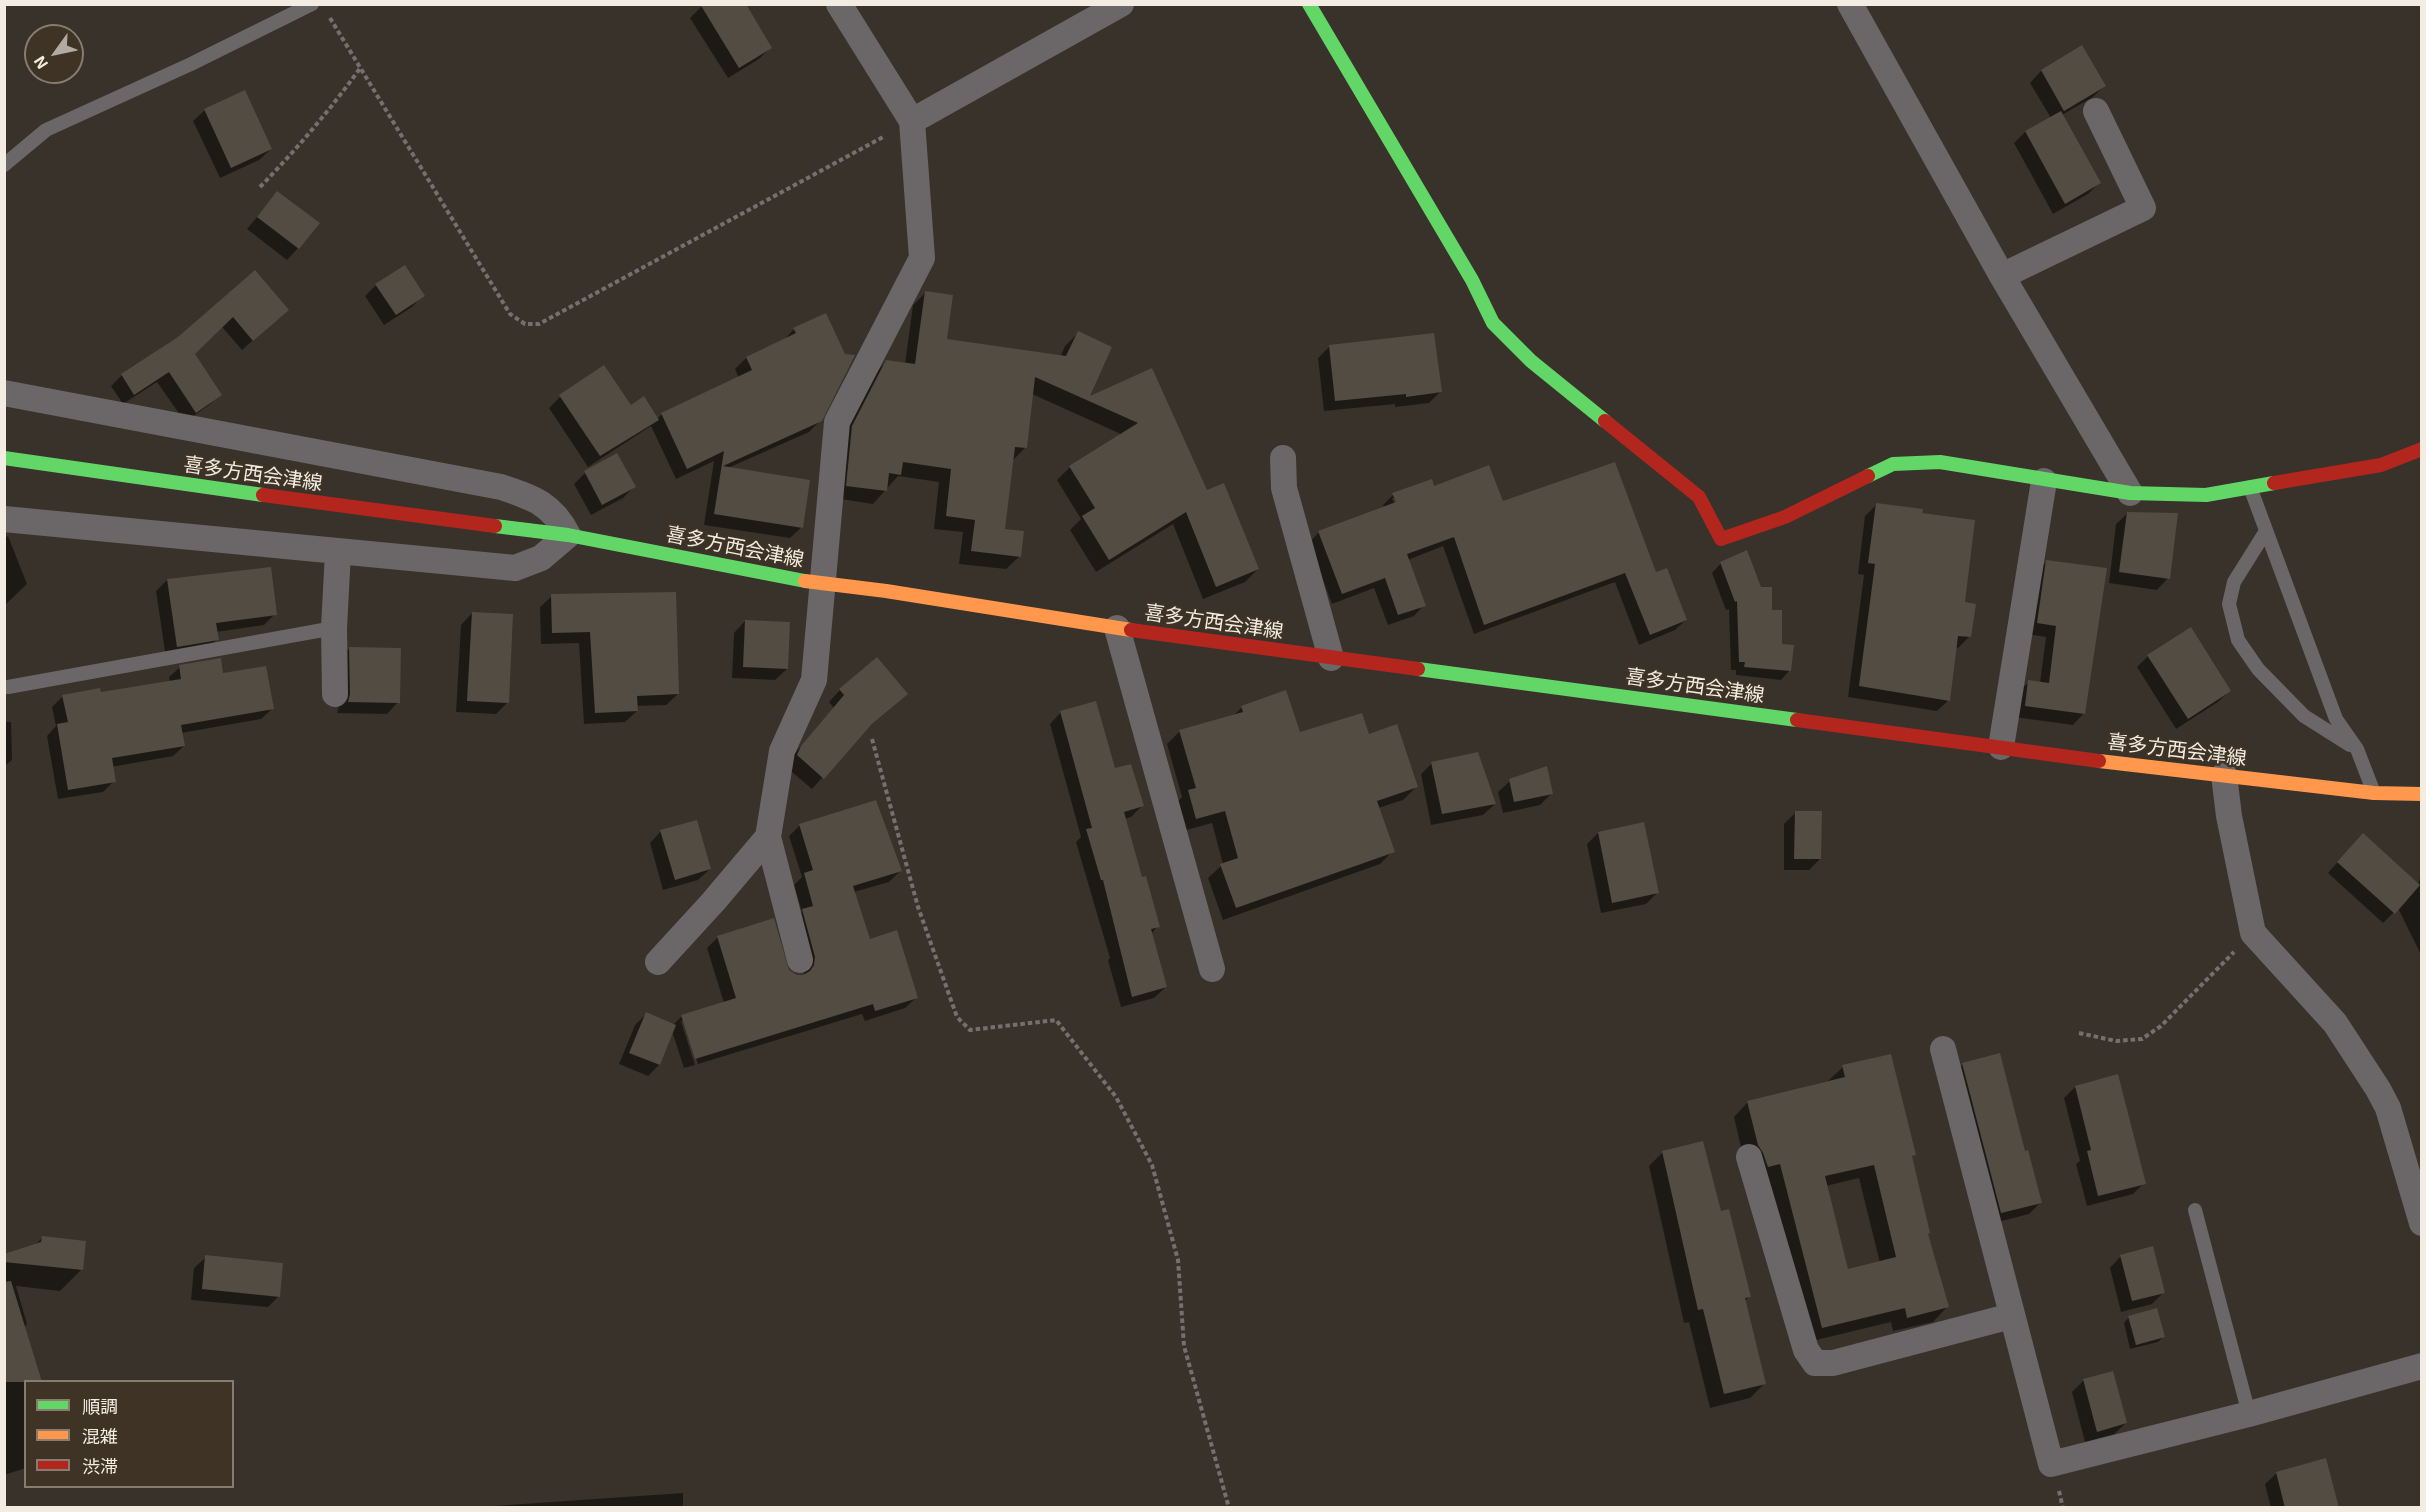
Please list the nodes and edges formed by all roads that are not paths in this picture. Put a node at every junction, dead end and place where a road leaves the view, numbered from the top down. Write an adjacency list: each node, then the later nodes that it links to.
1 (312, 4): 8 (lane)
2 (839, 4): 7 (street)
3 (1121, 4): 7 (street)
4 (1309, 4): 14 (main road)
5 (1850, 4): 9 (street)
6 (2096, 111): 9 (street)
7 (912, 121): 21 (street)
8 (4, 165)
9 (2002, 276): 16 (street)
10 (4, 393): 19 (street)
11 (2421, 449): 15 (main road)
12 (4, 458): 19 (main road, 喜多方西会津線)
13 (1283, 458): 24 (street)
14 (2044, 480): 16 (main road); 27 (street)
15 (2250, 488): 16 (main road); 18 (lane)
16 (2130, 493)
17 (4, 519): 20 (street)
18 (2266, 531): 28 (lane); 28 (lane)
19 (568, 535): 20 (street); 21 (main road, 喜多方西会津線)
20 (338, 552): 22 (street)
21 (823, 585): 23 (main road, 喜多方西会津線); 32 (street)
22 (334, 628): 25 (lane); 26 (street)
23 (1117, 628): 24 (main road, 喜多方西会津線); 35 (street)
24 (1331, 658): 27 (main road, 喜多方西会津線)
25 (8, 687)
26 (335, 694)
27 (2001, 747): 29 (main road, 喜多方西会津線)
28 (2357, 749): 30 (lane)
29 (2224, 776): 30 (main road, 喜多方西会津線); 39 (street)
30 (2374, 793): 31 (main road, 喜多方西会津線)
31 (2421, 794)
32 (768, 837): 33 (street); 34 (street)
33 (800, 960)
34 (658, 962)
35 (1212, 969)
36 (1943, 1049): 40 (street)
37 (1749, 1157): 40 (street)
38 (2195, 1210): 42 (lane)
39 (2421, 1223)
40 (2011, 1316): 42 (street)
41 (2421, 1366): 42 (street)
42 (2249, 1414)

